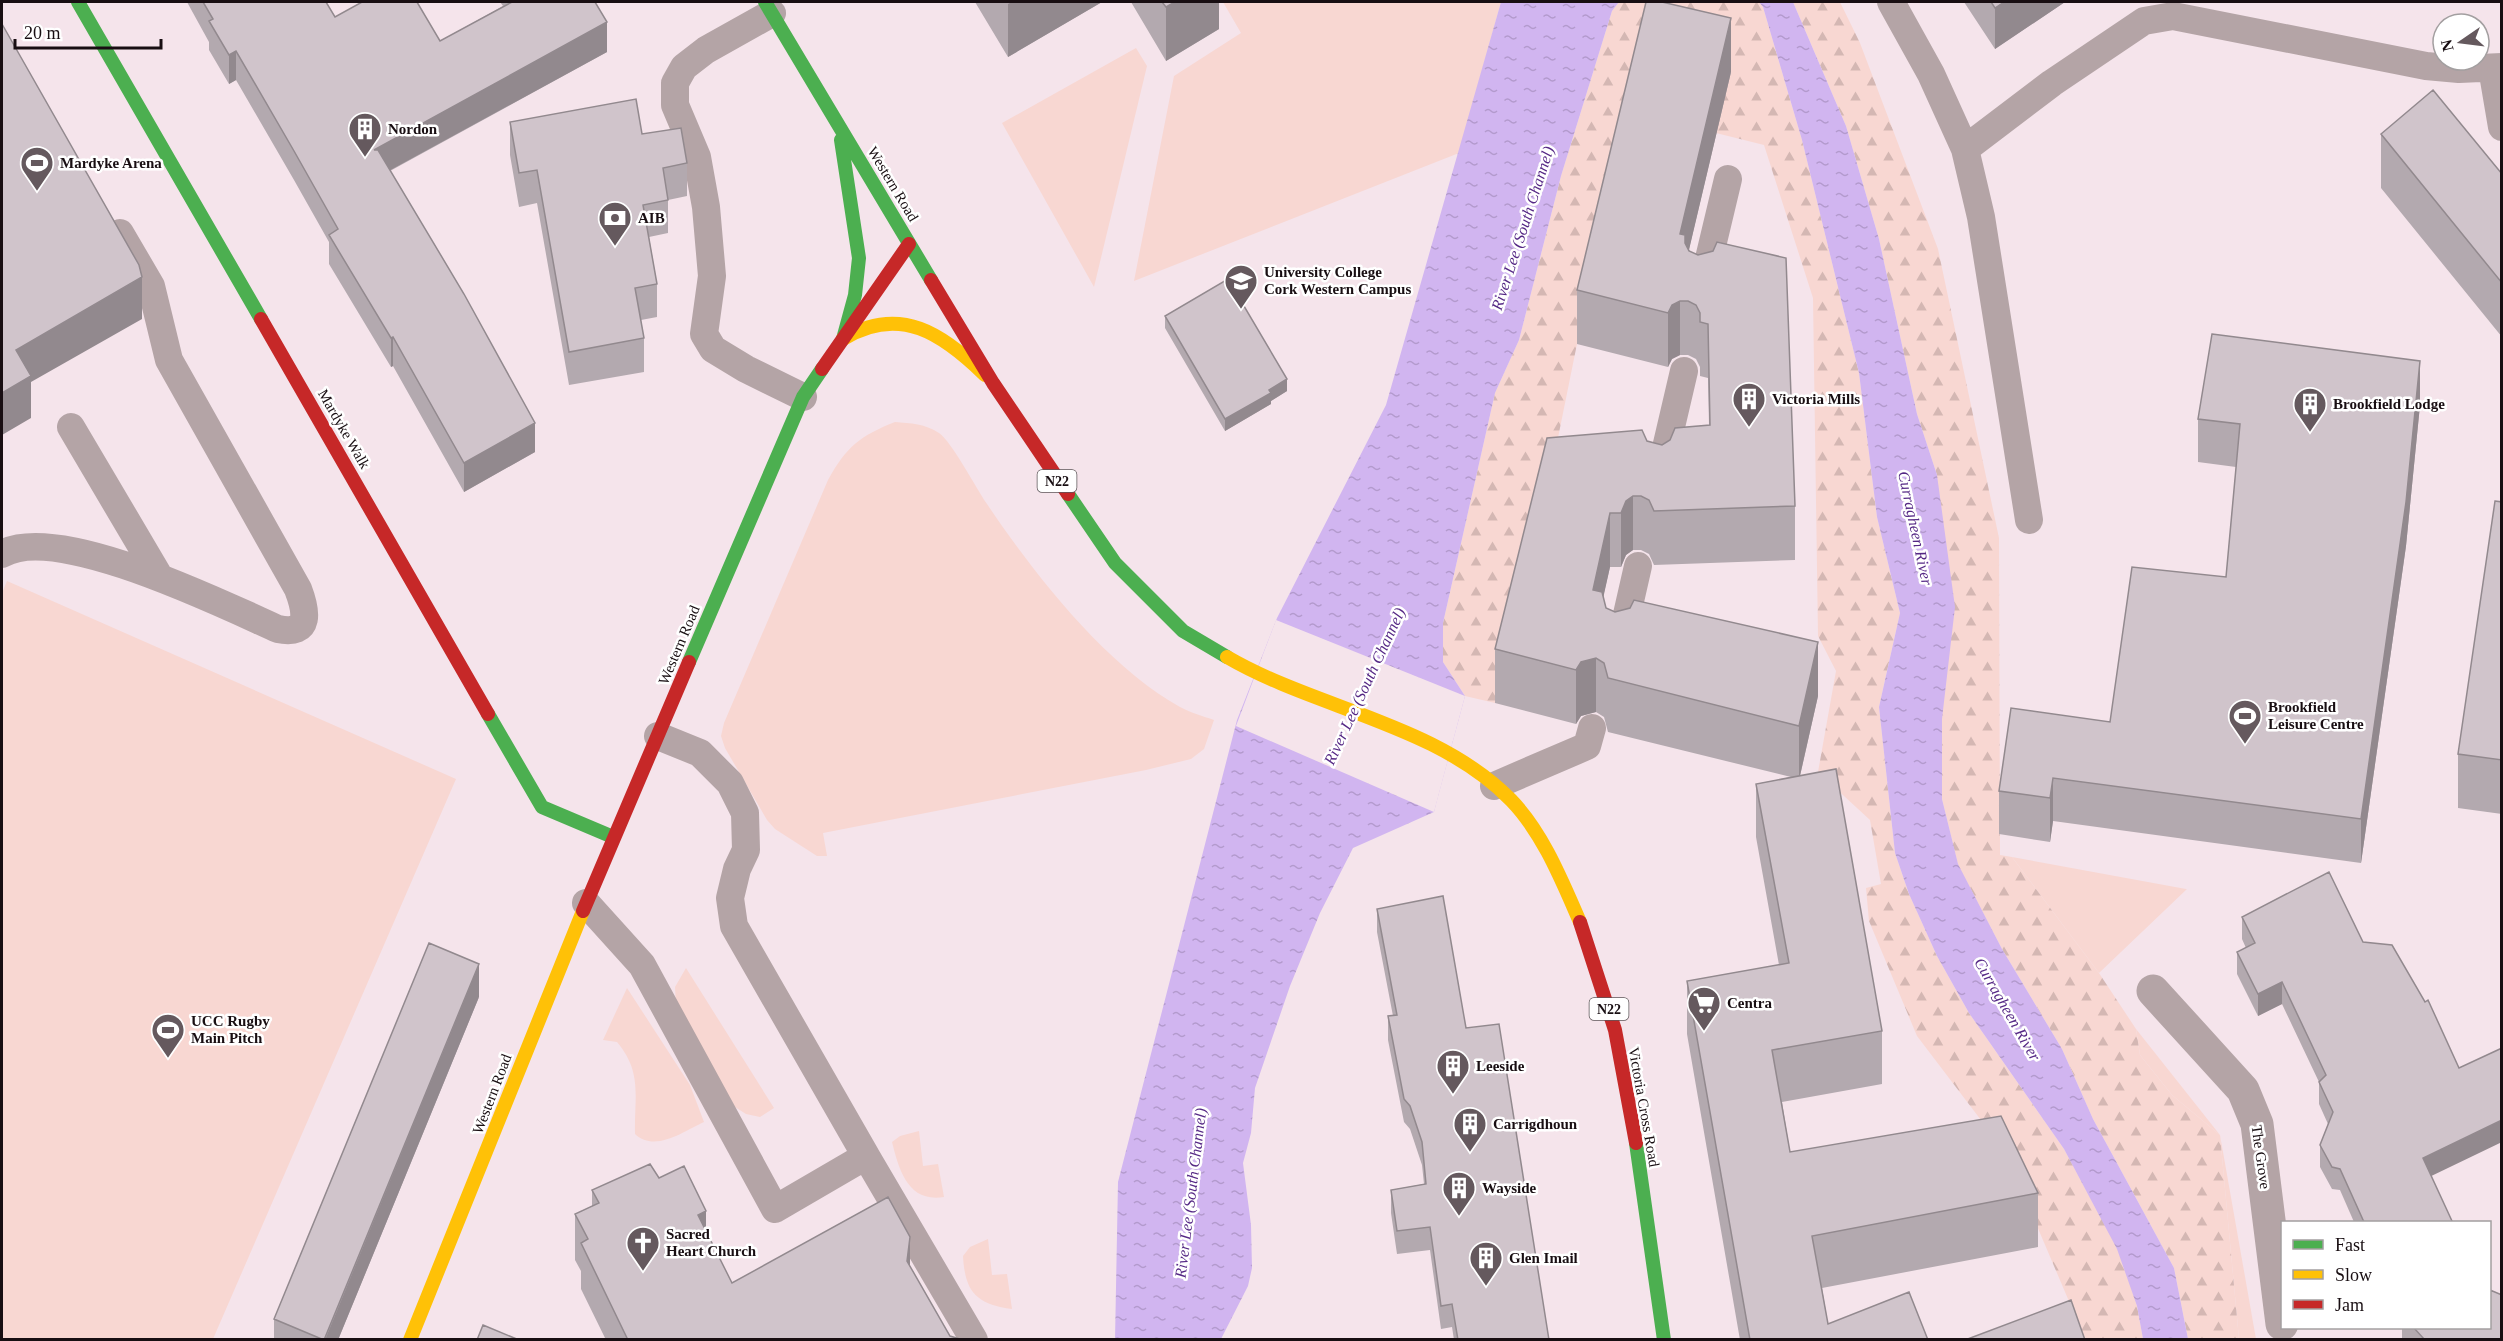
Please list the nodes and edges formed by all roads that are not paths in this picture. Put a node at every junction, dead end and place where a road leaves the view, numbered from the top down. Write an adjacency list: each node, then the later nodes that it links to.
1 (78, 2): 26 (main road, Mardyke Walk)
2 (1891, 2): 7 (lane)
3 (768, 7): 5 (main road, Western Road / N22); 15 (lane)
4 (2497, 67): 6 (lane); 7 (lane)
5 (839, 127): 10 (main road, Western Road / N22); 12 (main road)
6 (2502, 127)
7 (1965, 149): 18 (lane)
8 (1728, 179): 11 (lane)
9 (110, 215): 21 (lane)
10 (909, 244): 12 (main road, Western Road); 14 (main road, N22)
11 (1701, 292)
12 (843, 339): 14 (main road); 15 (main road, Western Road)
13 (1684, 371): 17 (lane)
14 (993, 383): 25 (main road, Victoria Cross Road / N22)
15 (803, 397): 24 (main road, Western Road)
16 (71, 427): 21 (lane)
17 (1658, 483)
18 (2029, 520)
19 (5, 543): 21 (lane)
20 (1638, 566): 22 (lane)
21 (159, 576)
22 (1618, 650)
23 (1592, 728): 25 (lane)
24 (658, 735): 26 (main road, Western Road); 29 (lane)
25 (1494, 786): 31 (main road, Victoria Cross Road / N22)
26 (613, 837): 27 (main road, Western Road)
27 (586, 903): 29 (lane); 32 (main road, Western Road)
28 (2152, 991): 30 (street, The Grove)
29 (866, 1156): 33 (lane)
30 (2281, 1311)
31 (1661, 1314): 34 (main road, Victoria Cross Road / N22); 35 (main road)
32 (410, 1340)
33 (974, 1340)
34 (1664, 1340)
35 (1669, 1340)

